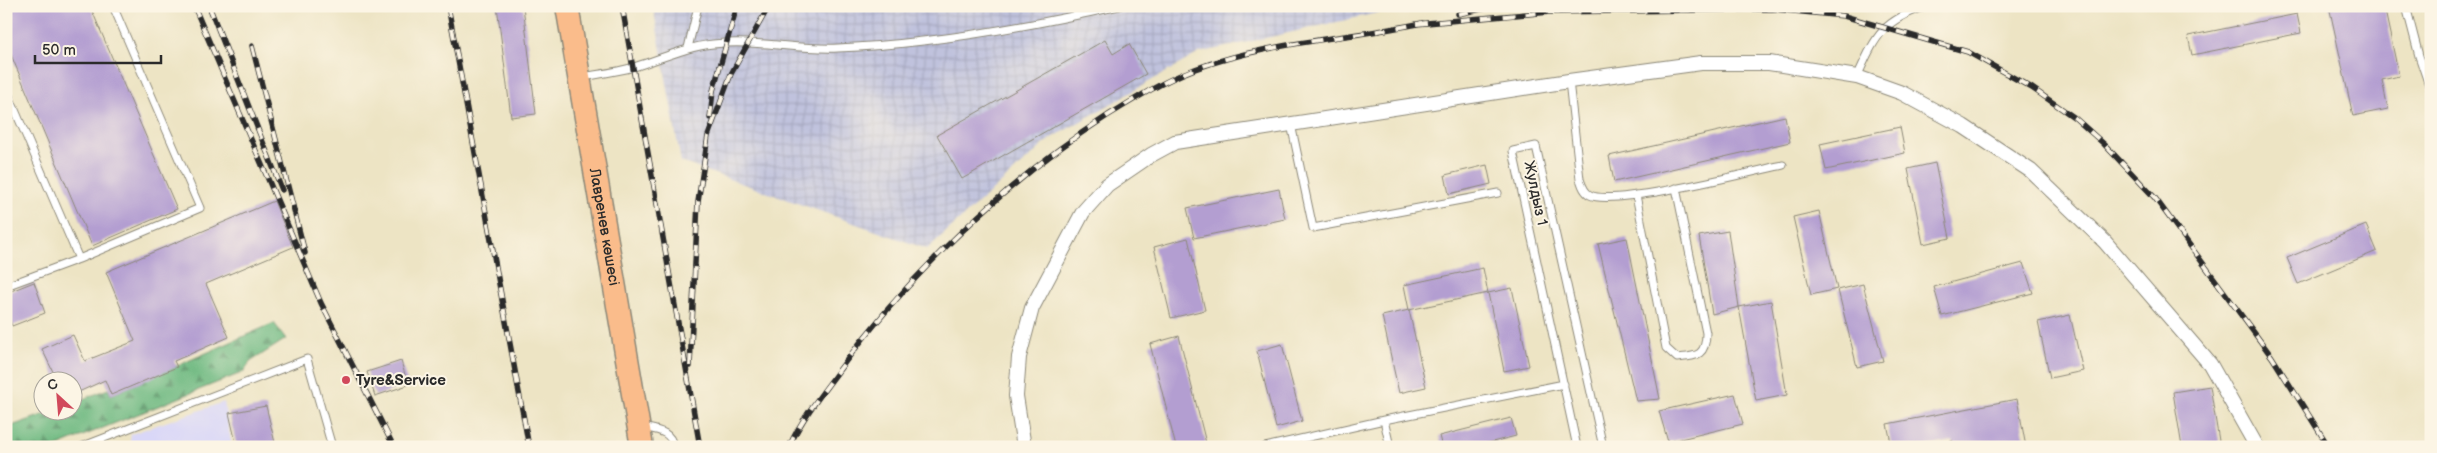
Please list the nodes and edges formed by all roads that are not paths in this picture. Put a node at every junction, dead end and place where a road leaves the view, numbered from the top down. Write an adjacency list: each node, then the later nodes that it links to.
1 (113, 6): 18 (lane)
2 (567, 6): 9 (main road, Лавренев көшесі)
3 (698, 6): 7 (lane)
4 (1119, 6): 7 (lane)
5 (1927, 6): 8 (lane)
6 (2406, 6): 12 (lane)
7 (688, 48): 9 (lane)
8 (1858, 77): 10 (street); 32 (street)
9 (579, 78): 22 (main road, Лавренев көшесі)
10 (1569, 81): 13 (street); 17 (lane)
11 (6, 89): 18 (lane)
12 (2431, 91)
13 (1291, 124): 16 (lane); 27 (street)
14 (1783, 165): 15 (lane)
15 (1676, 188): 17 (lane); 17 (lane)
16 (1498, 192)
17 (1636, 195)
18 (79, 259): 19 (lane)
19 (6, 286)
20 (1564, 384): 21 (lane); 30 (lane, Жулдыз 1); 31 (lane, Жулдыз 1)
21 (1384, 420): 28 (lane); 29 (lane)
22 (640, 437): 26 (lane)
23 (98, 444): 24 (lane); 25 (lane)
24 (81, 447)
25 (332, 447)
26 (673, 447)
27 (1024, 447)
28 (1265, 447)
29 (1390, 447)
30 (1577, 447)
31 (1603, 447)
32 (2257, 447)

